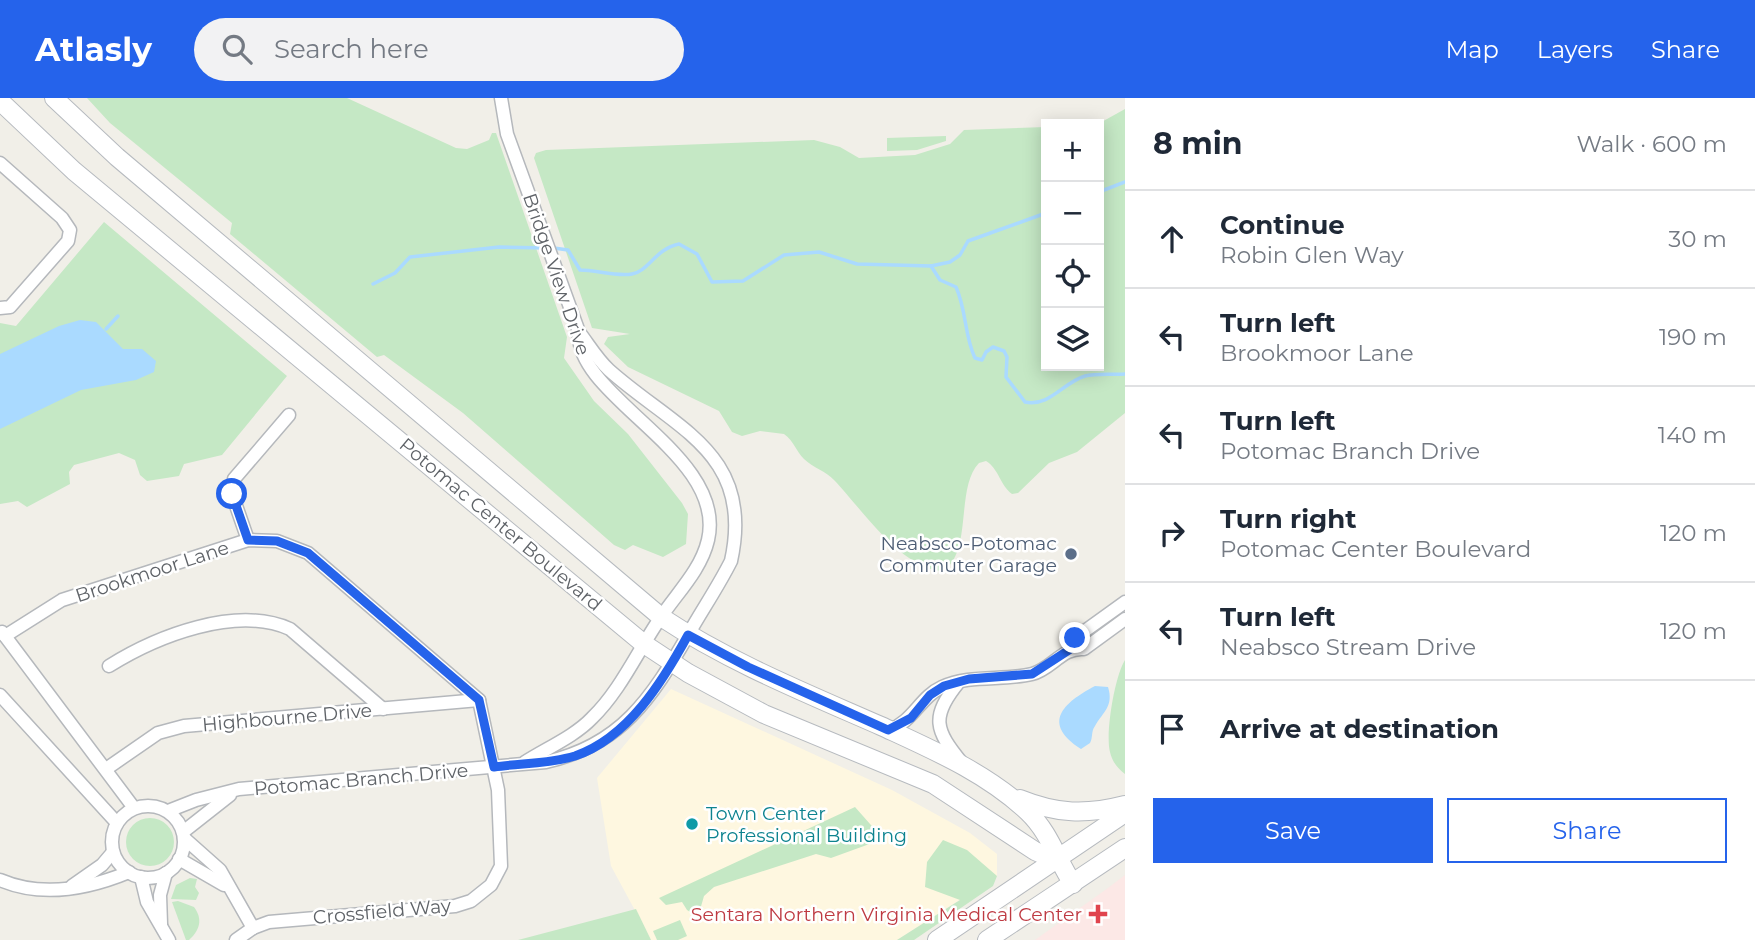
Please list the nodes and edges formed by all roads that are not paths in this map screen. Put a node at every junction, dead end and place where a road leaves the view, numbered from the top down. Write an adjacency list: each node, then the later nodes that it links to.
1 (54, 98): 10 (main road, Potomac Center Boulevard)
2 (501, 98): 6 (street, Bridge View Drive)
3 (0, 102): 14 (main road, Potomac Center Boulevard)
4 (0, 163): 5 (street)
5 (0, 308)
6 (579, 332): 10 (street, Bridge View Drive); 13 (street)
7 (289, 415): 8 (street)
8 (248, 540): 12 (street, Brookmoor Lane); 20 (street, Brookmoor Lane)
9 (1125, 602): 15 (street)
10 (661, 617): 13 (main road, Potomac Center Boulevard); 14 (street, Bridge View Drive)
11 (1125, 619): 15 (street)
12 (2, 633): 25 (street)
13 (688, 635): 16 (street); 22 (main road, Potomac Center Boulevard)
14 (644, 644): 16 (main road, Potomac Center Boulevard); 23 (street, Potomac Branch Drive)
15 (1072, 648): 18 (street)
16 (673, 663): 23 (street, Potomac Branch Drive); 38 (main road, Potomac Center Boulevard)
17 (109, 666): 21 (street)
18 (959, 682): 22 (street); 26 (street)
19 (0, 695): 33 (street)
20 (479, 700): 21 (street, Highbourne Drive); 24 (street)
21 (383, 709): 25 (street, Highbourne Drive)
22 (888, 730): 26 (main road, Potomac Center Boulevard)
23 (525, 762): 24 (street, Potomac Branch Drive)
24 (494, 767): 27 (street, Potomac Branch Drive); 46 (street, Crossfield Way)
25 (106, 768): 30 (street)
26 (966, 768): 28 (main road, Potomac Center Boulevard)
27 (239, 789): 31 (street, Potomac Branch Drive); 34 (street, Potomac Branch Drive)
28 (1002, 791): 29 (main road); 38 (main road, Potomac Center Boulevard)
29 (1125, 805)
30 (134, 808): 31 (street); 33 (street)
31 (167, 811): 34 (street)
32 (1125, 813): 38 (main road)
33 (117, 823): 36 (street)
34 (183, 835): 37 (street); 43 (street)
35 (1125, 848): 42 (main road)
36 (113, 852): 40 (street); 44 (street)
37 (179, 859): 39 (street); 43 (street)
38 (1057, 861): 42 (main road, Potomac Center Boulevard); 49 (main road)
39 (166, 873): 40 (street); 45 (street)
40 (135, 875): 44 (street); 45 (street)
41 (0, 880): 44 (street)
42 (1073, 884): 50 (main road)
43 (226, 886): 46 (street)
44 (68, 888)
45 (161, 925): 47 (street)
46 (253, 928): 48 (street, Crossfield Way)
47 (169, 940)
48 (236, 940)
49 (937, 940)
50 (987, 940)

